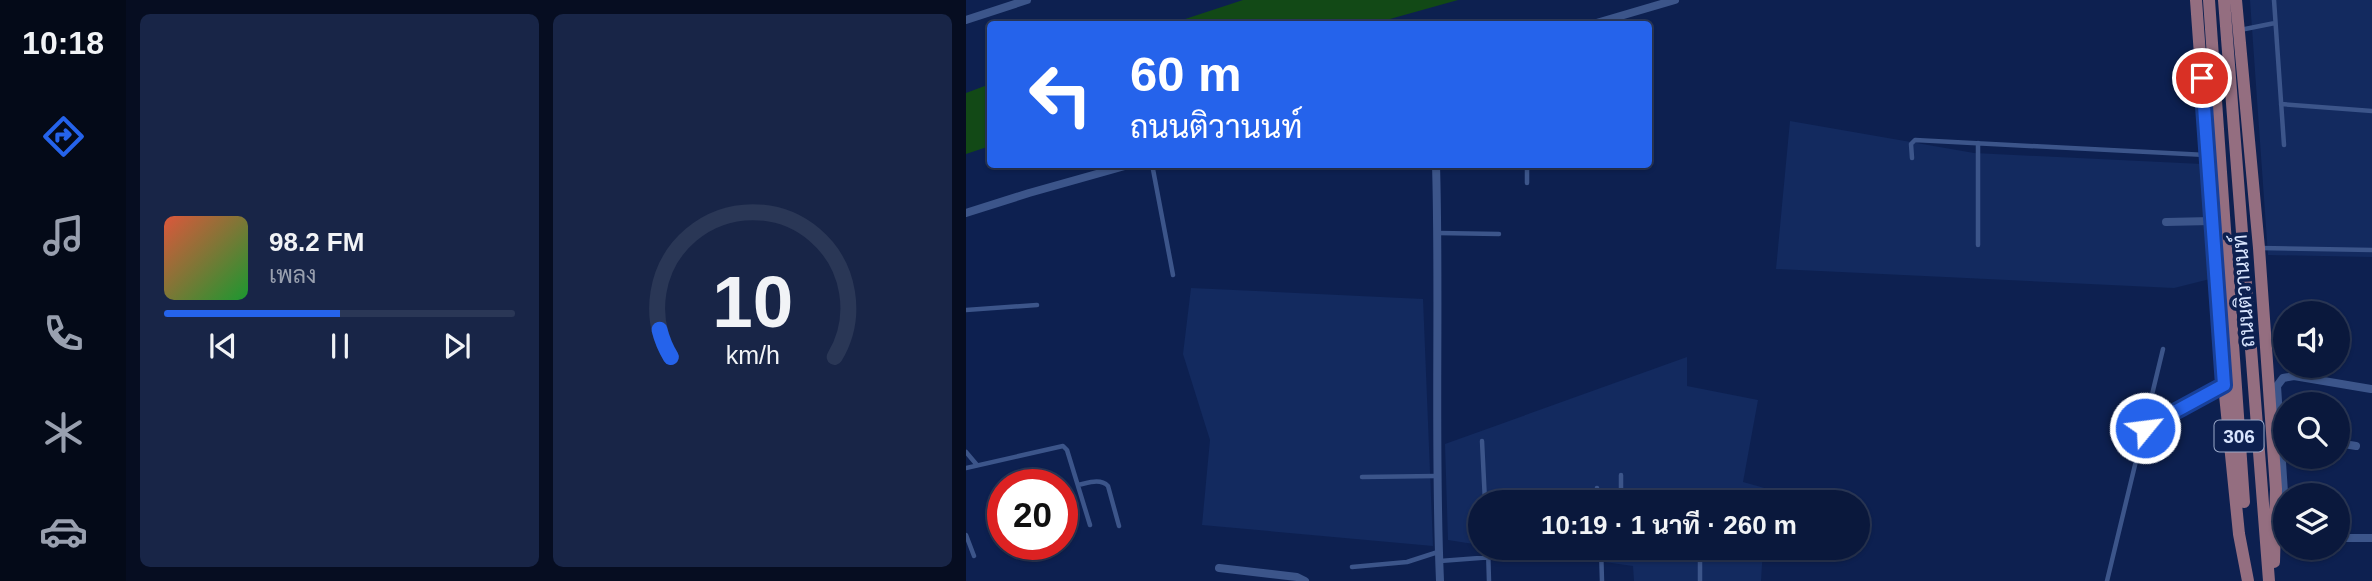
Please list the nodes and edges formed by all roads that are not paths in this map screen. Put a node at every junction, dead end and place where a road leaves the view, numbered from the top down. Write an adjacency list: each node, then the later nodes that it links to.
1 (1027, 0): 8 (street)
2 (1675, 0): 9 (street)
3 (2196, 0): 16 (main road, ถนนติวานนท์ / 306)
4 (2208, 0): 72 (main road, ถนนติวานนท์ / 306)
5 (2224, 0): 65 (main road, ถนนติวานนท์ / 306)
6 (2236, 0): 11 (main road, ถนนติวานนท์ / 306)
7 (2274, 0): 10 (lane)
8 (966, 20)
9 (1603, 21)
10 (2276, 23): 11 (lane); 12 (lane)
11 (2239, 31): 29 (main road, ถนนติวานนท์ / 306)
12 (2281, 104): 13 (lane); 15 (lane)
13 (2372, 111)
14 (1979, 143): 16 (lane); 17 (lane); 28 (lane)
15 (2284, 145)
16 (2207, 155): 24 (main road, ถนนติวานนท์ / 306)
17 (1912, 158)
18 (1118, 168): 23 (street)
19 (1153, 168): 31 (lane)
20 (1436, 168): 26 (street)
21 (1527, 168): 22 (lane)
22 (1527, 183)
23 (966, 213)
24 (2211, 221): 25 (street); 35 (main road, ถนนติวานนท์ / 306)
25 (2166, 222)
26 (1438, 233): 27 (lane); 47 (street)
27 (1499, 234)
28 (1978, 245)
29 (2259, 248): 30 (lane); 65 (main road, ถนนติวานนท์ / 306)
30 (2372, 250)
31 (1173, 275)
32 (1037, 305): 33 (lane)
33 (966, 310)
34 (2163, 349): 38 (lane)
35 (2224, 385): 38 (lane); 72 (main road, ถนนติวานนท์ / 306)
36 (2371, 389): 37 (street)
37 (2278, 392)
38 (2145, 428): 71 (lane)
39 (1482, 441): 50 (lane)
40 (2350, 445): 41 (street)
41 (2356, 446)
42 (966, 452): 43 (lane)
43 (977, 465): 44 (lane); 45 (lane)
44 (966, 468)
45 (1073, 469)
46 (1621, 475): 51 (lane)
47 (1436, 476): 48 (lane); 58 (street)
48 (1362, 477)
49 (1078, 485): 52 (lane); 53 (lane)
50 (1484, 490)
51 (1621, 490)
52 (1090, 525)
53 (1119, 526)
54 (966, 536): 57 (lane)
55 (2350, 538): 56 (street)
56 (2372, 538)
57 (974, 556)
58 (1439, 556): 59 (lane); 63 (lane); 67 (street)
59 (1468, 557)
60 (1488, 560): 68 (lane)
61 (1601, 560): 69 (lane)
62 (1700, 560): 70 (lane)
63 (1352, 567)
64 (1219, 568): 66 (street)
65 (2269, 580)
66 (1305, 581)
67 (1440, 581)
68 (1489, 581)
69 (1602, 581)
70 (1700, 581)
71 (2107, 581)
72 (2248, 581)

